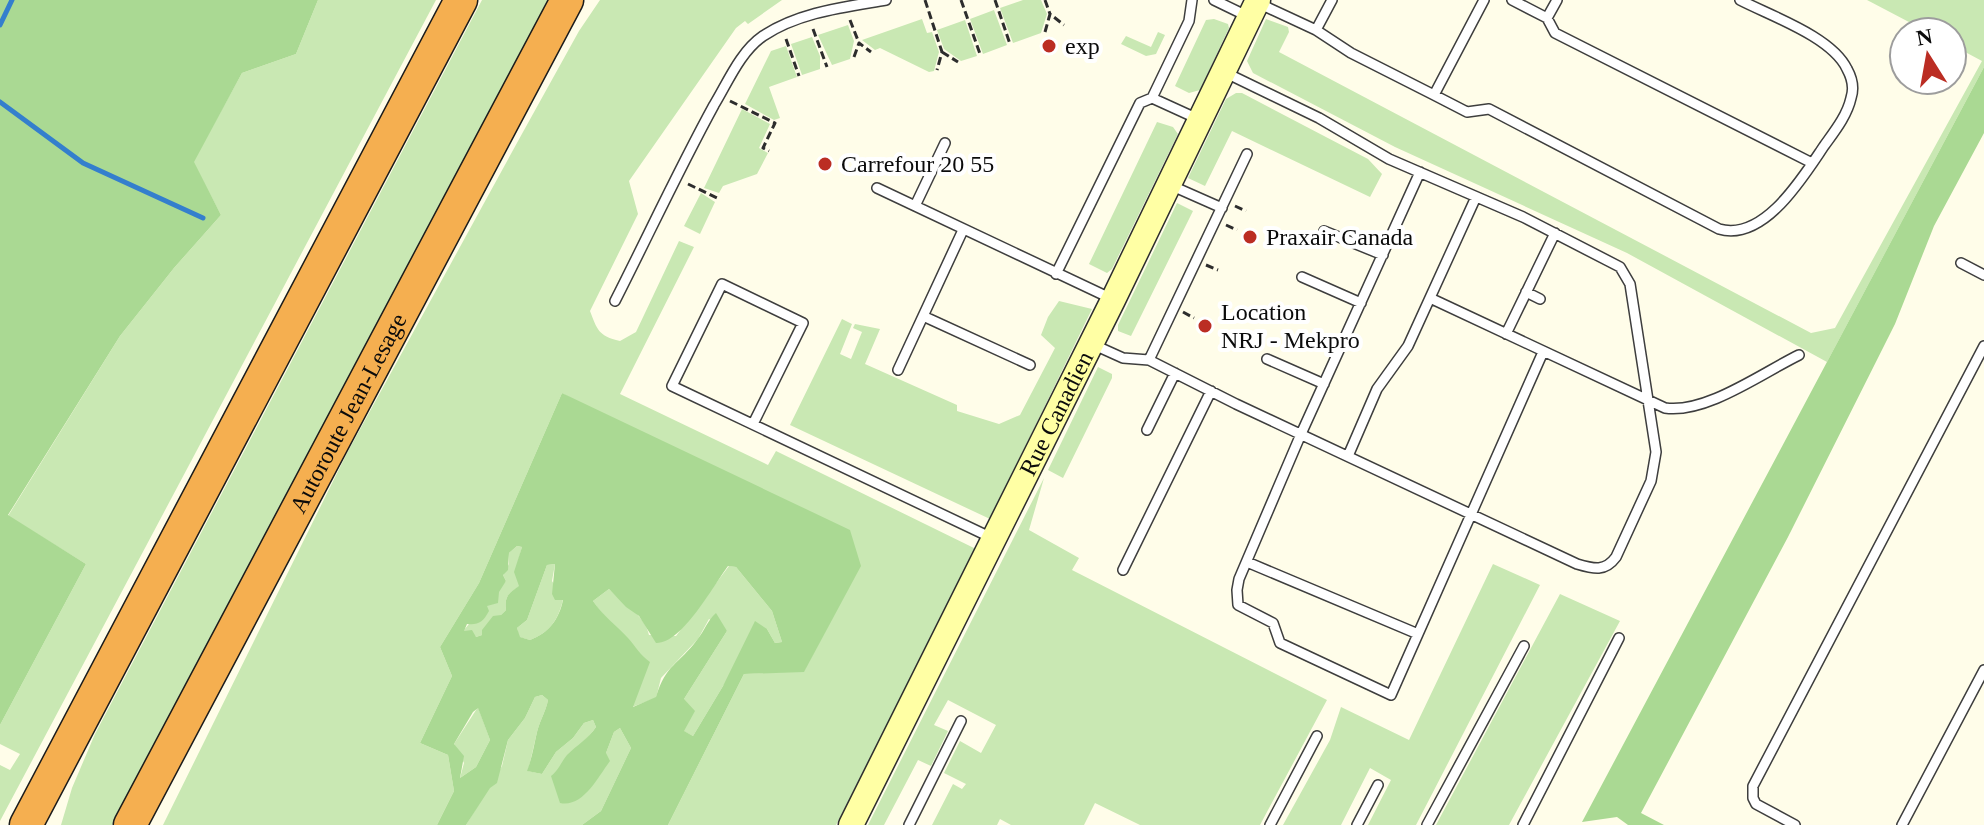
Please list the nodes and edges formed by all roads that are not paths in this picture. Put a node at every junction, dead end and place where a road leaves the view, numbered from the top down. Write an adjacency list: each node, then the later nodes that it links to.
1 (461, 0): 70 (highway)
2 (567, 0): 71 (highway, Autoroute Jean-Lesage)
3 (886, 0): 39 (lane)
4 (1192, 0): 16 (lane)
5 (1214, 0): 11 (lane)
6 (1332, 0): 13 (lane)
7 (1484, 0): 15 (lane)
8 (1512, 0): 12 (lane)
9 (1557, 0): 12 (lane)
10 (1740, 0): 20 (lane)
11 (1255, 7): 13 (lane); 14 (street, Rue Canadien)
12 (1547, 18): 20 (lane)
13 (1316, 30): 15 (lane)
14 (1224, 72): 17 (street, Rue Canadien); 21 (lane)
15 (1434, 95): 20 (lane)
16 (1152, 98): 17 (lane); 32 (lane)
17 (1200, 120): 22 (street, Rue Canadien)
18 (945, 143): 25 (lane)
19 (1247, 154): 26 (lane)
20 (1812, 163)
21 (1420, 172): 24 (lane); 30 (lane)
22 (1169, 184): 26 (lane); 38 (street, Rue Canadien)
23 (877, 188): 25 (lane)
24 (1476, 197): 29 (lane); 36 (lane)
25 (915, 206): 27 (lane)
26 (1222, 208): 48 (lane)
27 (963, 230): 32 (lane); 41 (lane)
28 (1324, 231): 30 (lane)
29 (1555, 233): 35 (lane); 54 (lane)
30 (1383, 255): 40 (lane)
31 (1961, 263): 33 (lane)
32 (1056, 274): 38 (lane)
33 (1984, 275)
34 (1302, 277): 40 (lane)
35 (1526, 292): 37 (lane); 42 (lane)
36 (1430, 298): 42 (lane); 58 (lane)
37 (1540, 299)
38 (1113, 300): 43 (street, Rue Canadien)
39 (615, 301)
40 (1361, 303): 52 (lane)
41 (923, 316): 49 (lane); 50 (lane)
42 (1506, 334): 45 (lane)
43 (1092, 344): 48 (lane); 60 (street, Rue Canadien)
44 (1984, 346): 78 (lane)
45 (1543, 352): 54 (lane); 59 (lane)
46 (1799, 355): 54 (lane)
47 (1267, 359): 52 (lane)
48 (1149, 360): 51 (lane)
49 (1030, 365)
50 (898, 370)
51 (1175, 373): 53 (lane); 56 (lane)
52 (1324, 384): 57 (lane)
53 (1211, 391): 57 (lane); 62 (lane)
54 (1650, 402): 59 (lane)
55 (753, 424): 55 (lane); 60 (lane)
56 (1147, 430)
57 (1301, 434): 58 (lane); 61 (lane)
58 (1348, 456): 59 (lane)
59 (1471, 514): 63 (lane)
60 (995, 539): 72 (street, Rue Canadien)
61 (1247, 562): 63 (lane); 63 (lane)
62 (1123, 570)
63 (1418, 634)
64 (1619, 638): 77 (lane)
65 (1524, 646): 76 (lane)
66 (1984, 670): 79 (lane)
67 (961, 721): 73 (lane)
68 (1317, 736): 74 (lane)
69 (1378, 785): 75 (lane)
70 (31, 823)
71 (130, 825)
72 (851, 825)
73 (909, 825)
74 (1270, 825)
75 (1357, 825)
76 (1427, 825)
77 (1523, 825)
78 (1795, 825)
79 (1902, 825)

